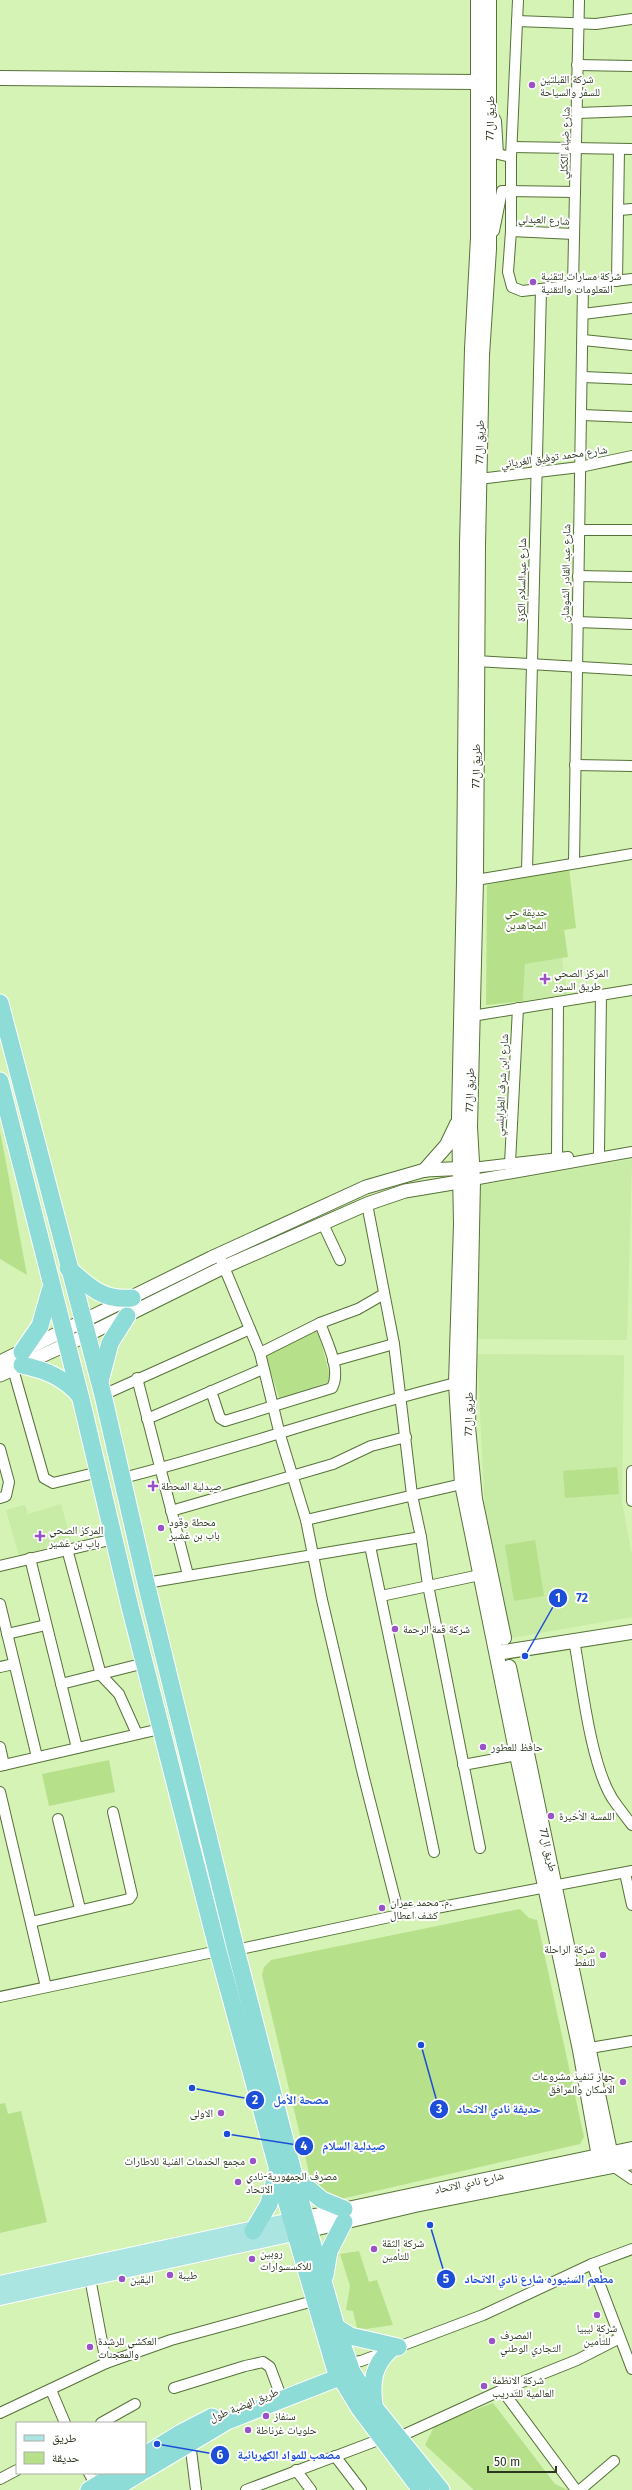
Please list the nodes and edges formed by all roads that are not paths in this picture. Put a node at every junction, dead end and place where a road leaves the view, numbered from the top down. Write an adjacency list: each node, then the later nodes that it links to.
1 (478, 0): 11 (main road, طريق ال77)
2 (489, 0): 12 (main road, طريق ال77)
3 (518, 0): 6 (street)
4 (578, 0): 7 (street, شارع ضياء الككلي)
5 (632, 19): 7 (street)
6 (517, 21): 7 (street); 15 (street)
7 (578, 24): 8 (street, شارع ضياء الككلي)
8 (577, 65): 9 (street); 14 (street, شارع ضياء الككلي)
9 (632, 66)
10 (0, 78): 11 (main road)
11 (478, 82): 45 (main road, طريق ال77)
12 (490, 110): 19 (street); 26 (main road, طريق ال77)
13 (632, 111): 14 (street)
14 (578, 112): 16 (street, شارع ضياء الككلي)
15 (512, 147): 16 (street); 19 (street)
16 (577, 148): 17 (street); 21 (street, شارع ضياء الككلي)
17 (619, 149): 18 (street); 23 (street)
18 (632, 149)
19 (511, 157): 20 (street)
20 (512, 190): 21 (street); 24 (street); 26 (street)
21 (575, 192): 25 (street, شارع ضياء الككلي)
22 (632, 209): 23 (street)
23 (619, 210): 28 (street)
24 (512, 230): 25 (street, شارع العبدلي); 30 (street)
25 (574, 234): 29 (street, شارع ضياء الككلي)
26 (489, 249): 42 (main road, طريق ال77)
27 (632, 279): 28 (street)
28 (617, 281): 29 (street)
29 (578, 286): 30 (street); 32 (street, شارع عبد القادر الشوشان)
30 (540, 290): 41 (street, شارع عبدالسلام الكزة)
31 (632, 308): 32 (street)
32 (583, 314): 33 (street, شارع عبد القادر الشوشان)
33 (583, 340): 34 (street); 35 (street, شارع عبد القادر الشوشان)
34 (632, 345)
35 (583, 377): 36 (street); 37 (street, شارع عبد القادر الشوشان)
36 (632, 379)
37 (582, 415): 38 (street); 40 (street, شارع عبد القادر الشوشان)
38 (632, 417)
39 (632, 456): 40 (street, شارع محمد توفيق الغرياني)
40 (580, 467): 41 (street, شارع محمد توفيق الغرياني); 43 (street, شارع عبد القادر الشوشان)
41 (536, 472): 42 (street, شارع محمد توفيق الغرياني); 51 (street, شارع عبدالسلام الكزة)
42 (479, 479): 45 (main road, طريق ال77)
43 (579, 530): 44 (street); 46 (street, شارع عبد القادر الشوشان)
44 (632, 530)
45 (472, 544): 50 (main road, طريق ال77); 59 (main road, طريق ال77)
46 (578, 576): 47 (street); 48 (street, شارع عبد القادر الشوشان)
47 (632, 577)
48 (577, 622): 49 (street); 52 (street, شارع عبد القادر الشوشان)
49 (632, 624)
50 (476, 661): 51 (street); 59 (main road, طريق ال77)
51 (532, 664): 52 (street); 58 (street, شارع عبدالسلام الكزة)
52 (577, 666): 53 (street); 54 (street, شارع عبد القادر الشوشان)
53 (632, 670)
54 (575, 765): 55 (street); 57 (street, شارع عبد القادر الشوشان)
55 (632, 766)
56 (632, 854): 57 (street)
57 (574, 862): 58 (street)
58 (527, 871): 59 (street)
59 (470, 881): 65 (main road, طريق ال77); 67 (main road)
60 (632, 990): 61 (street)
61 (601, 995): 62 (street); 70 (street)
62 (558, 1002): 64 (street); 71 (street)
63 (0, 1003): 79 (highway)
64 (518, 1008): 65 (street); 72 (street, شارع ابن شرف الطرابلسي)
65 (472, 1016): 74 (main road, طريق ال77)
66 (0, 1081): 80 (highway)
67 (459, 1118): 73 (main road); 74 (main road)
68 (632, 1149): 70 (street)
69 (632, 1152): 74 (street)
70 (599, 1153): 71 (street)
71 (557, 1158): 72 (street)
72 (510, 1163): 74 (street)
73 (425, 1170): 74 (street); 78 (street)
74 (467, 1174): 75 (street); 96 (main road); 134 (main road, طريق ال77)
75 (367, 1204): 76 (street); 81 (street)
76 (323, 1224): 77 (street); 78 (street)
77 (340, 1260)
78 (222, 1261): 82 (street); 83 (street); 86 (street)
79 (68, 1268): 82 (highway); 85 (highway)
80 (50, 1284): 87 (highway); 92 (highway)
81 (384, 1294): 84 (street); 88 (street)
82 (132, 1298): 85 (street)
83 (127, 1316): 85 (street); 97 (highway)
84 (320, 1323): 89 (street); 90 (street)
85 (85, 1329): 87 (street); 97 (highway)
86 (250, 1330): 89 (street); 95 (street)
87 (65, 1338): 92 (street); 100 (highway)
88 (394, 1344): 90 (street); 99 (street)
89 (260, 1353): 93 (street)
90 (333, 1361): 101 (street)
91 (0, 1362): 92 (street)
92 (19, 1362): 94 (street); 100 (highway); 108 (street)
93 (263, 1369): 98 (street); 101 (street)
94 (0, 1375)
95 (137, 1378): 97 (street); 102 (street)
96 (456, 1383): 99 (street); 111 (main road)
97 (101, 1389): 110 (highway)
98 (211, 1391): 101 (street); 102 (street)
99 (401, 1396): 103 (street); 104 (street)
100 (81, 1399): 108 (highway)
101 (273, 1407): 103 (street)
102 (147, 1418): 106 (street)
103 (280, 1435): 106 (street); 109 (street)
104 (406, 1437): 109 (street); 112 (street)
105 (0, 1449): 113 (street)
106 (160, 1469): 110 (street); 115 (street)
107 (632, 1471): 114 (street)
108 (99, 1472): 118 (highway)
109 (292, 1476): 115 (street); 116 (street)
110 (123, 1478): 126 (highway)
111 (462, 1484): 112 (street); 125 (main road)
112 (412, 1495): 116 (street); 117 (street)
113 (0, 1498)
114 (632, 1502)
115 (171, 1511): 124 (street)
116 (306, 1520): 121 (street)
117 (421, 1537): 119 (street); 127 (street)
118 (114, 1539): 120 (street); 135 (highway)
119 (370, 1546): 121 (street); 128 (street)
120 (67, 1549): 122 (street); 138 (street)
121 (315, 1556): 124 (street); 158 (street)
122 (30, 1558): 123 (street); 130 (street)
123 (0, 1566)
124 (188, 1575): 126 (street)
125 (480, 1575): 127 (street); 134 (main road)
126 (146, 1583): 160 (highway)
127 (428, 1586): 128 (street); 147 (street)
128 (381, 1596): 153 (street)
129 (0, 1604): 132 (street)
130 (46, 1625): 132 (street); 139 (street)
131 (632, 1632): 133 (main road)
132 (7, 1634): 136 (street)
133 (574, 1640): 134 (main road); 151 (street)
134 (502, 1653): 144 (main road); 155 (main road, طريق ال77)
135 (145, 1663): 138 (street); 140 (highway)
136 (14, 1664): 137 (street); 145 (street)
137 (0, 1667)
138 (101, 1675): 139 (street); 141 (street)
139 (61, 1684): 143 (street)
140 (160, 1729): 141 (street); 161 (highway)
141 (137, 1734): 143 (street)
142 (0, 1747): 146 (street)
143 (77, 1748): 145 (street)
144 (517, 1755): 147 (street); 155 (main road)
145 (37, 1757): 146 (street)
146 (2, 1765)
147 (464, 1765): 152 (street)
148 (0, 1792): 159 (street)
149 (113, 1812): 157 (street)
150 (58, 1819): 157 (street)
151 (632, 1825)
152 (480, 1848)
153 (434, 1852)
154 (628, 1872): 155 (street); 156 (street)
155 (552, 1887): 158 (street); 165 (main road, طريق ال77); 167 (main road)
156 (632, 1905)
157 (80, 1910): 159 (street)
158 (399, 1916): 160 (street)
159 (31, 1922): 162 (street)
160 (236, 1950): 170 (highway)
161 (218, 1951): 162 (street); 169 (highway)
162 (46, 1987): 163 (street)
163 (0, 1997)
164 (632, 2041): 165 (street)
165 (590, 2048): 167 (main road, طريق ال77)
166 (632, 2149): 167 (main road, شارع نادي الاتحاد)
167 (606, 2161): 168 (main road, شارع نادي الاتحاد); 171 (street); 172 (main road, شارع نادي الاتحاد)
168 (632, 2162)
169 (278, 2163): 173 (highway); 174 (highway)
170 (296, 2177): 172 (highway); 173 (highway)
171 (632, 2179)
172 (344, 2216): 173 (main road, شارع نادي الاتحاد); 178 (highway)
173 (301, 2226): 174 (main road); 177 (main road); 178 (highway); 181 (highway)
174 (253, 2230): 179 (main road)
175 (632, 2249): 176 (street)
176 (592, 2264): 183 (street); 184 (street)
177 (90, 2278): 180 (main road); 185 (street)
178 (325, 2283): 182 (highway)
179 (0, 2284)
180 (0, 2297)
181 (316, 2300): 185 (street); 186 (highway)
182 (336, 2327): 184 (highway); 186 (highway)
183 (618, 2339): 187 (street); 190 (street)
184 (395, 2348): 186 (street); 193 (highway)
185 (106, 2363): 189 (street)
186 (347, 2368): 191 (highway, طريق الهضبة طول); 193 (highway); 198 (highway); 199 (highway, طريق الهضبة طول)
187 (632, 2369)
188 (174, 2388): 191 (street)
189 (51, 2390): 194 (street); 195 (street)
190 (502, 2390): 197 (street); 216 (street)
191 (279, 2391): 200 (highway, طريق الهضبة طول)
192 (135, 2404): 196 (street)
193 (374, 2407): 197 (highway)
194 (0, 2413)
195 (65, 2422)
196 (103, 2422)
197 (399, 2437): 215 (highway)
198 (381, 2439): 201 (street); 214 (highway)
199 (190, 2442): 203 (highway, طريق الهضبة طول); 210 (street)
200 (146, 2454)
201 (335, 2456): 204 (street); 213 (street)
202 (614, 2461): 217 (street)
203 (146, 2469)
204 (296, 2470): 211 (street); 212 (street)
205 (16, 2471): 208 (street)
206 (115, 2474): 209 (highway)
207 (136, 2474): 209 (highway)
208 (0, 2479)
209 (96, 2485)
210 (196, 2490)
211 (246, 2490)
212 (311, 2490)
213 (361, 2490)
214 (421, 2490)
215 (441, 2490)
216 (576, 2490)
217 (580, 2490)

